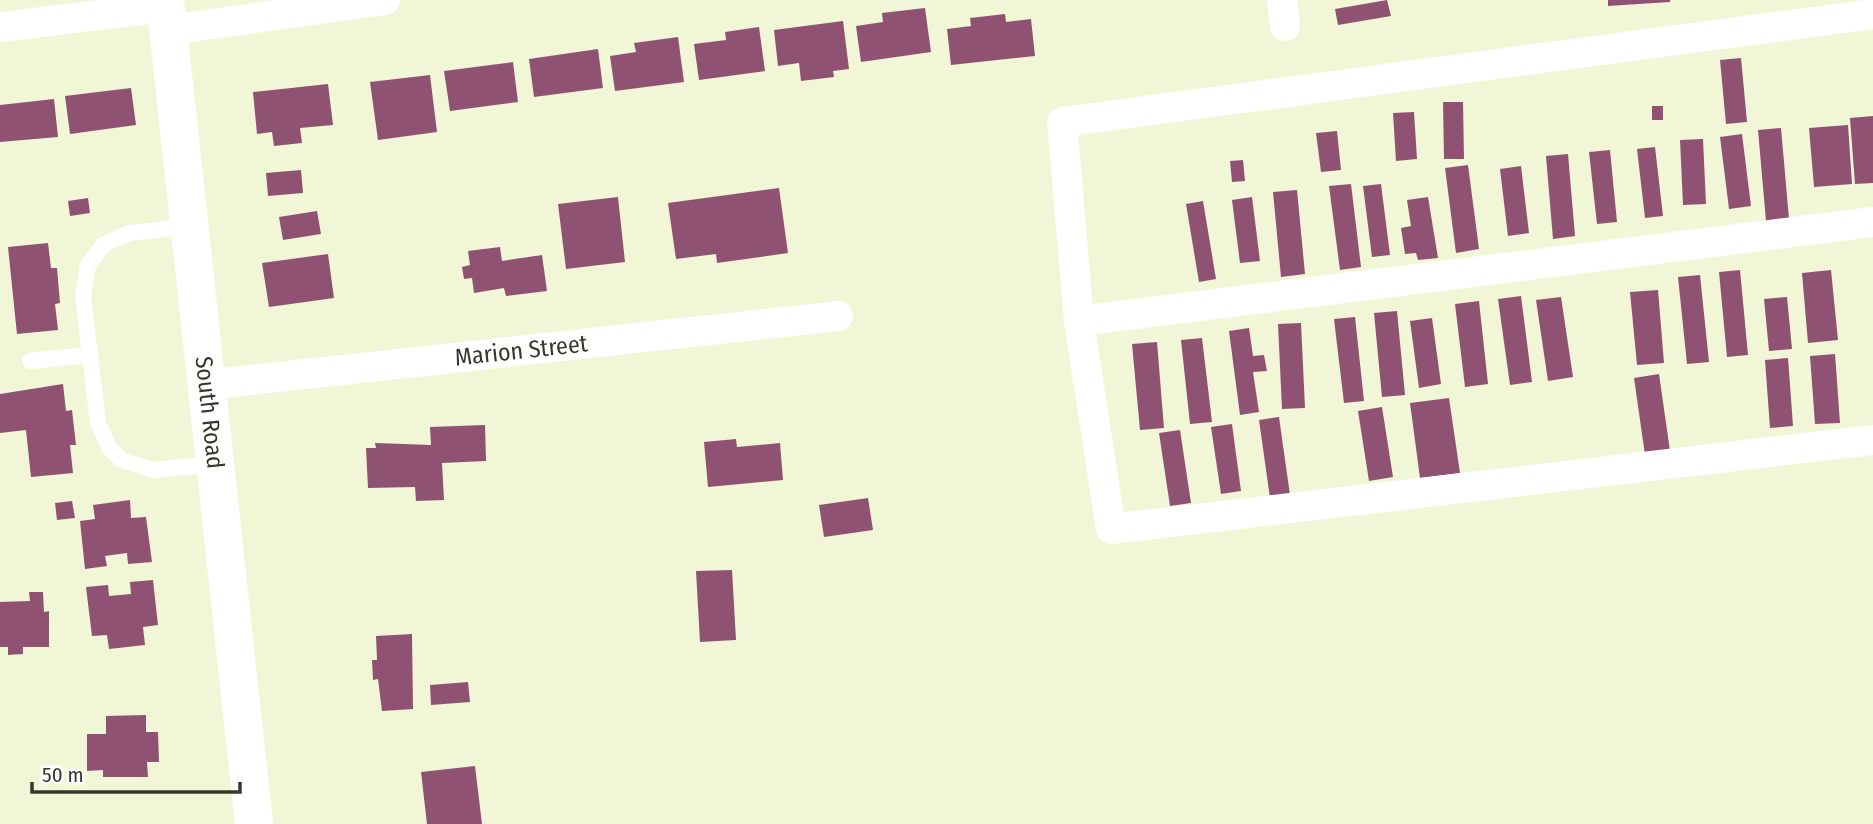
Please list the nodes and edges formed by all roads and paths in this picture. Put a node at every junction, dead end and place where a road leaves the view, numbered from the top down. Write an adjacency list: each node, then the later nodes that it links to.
1 (385, 0): 2 (street)
2 (166, 12): 4 (street); 6 (street, South Road)
3 (1873, 14): 8 (street)
4 (0, 27)
5 (1873, 222): 8 (street)
6 (187, 227): 9 (lane); 11 (street, South Road)
7 (838, 316): 11 (street, Marion Street)
8 (1079, 321): 12 (street)
9 (90, 355): 10 (lane); 13 (lane)
10 (30, 361)
11 (205, 385): 13 (street, South Road)
12 (1873, 440)
13 (214, 464): 14 (street, South Road)
14 (254, 824)

